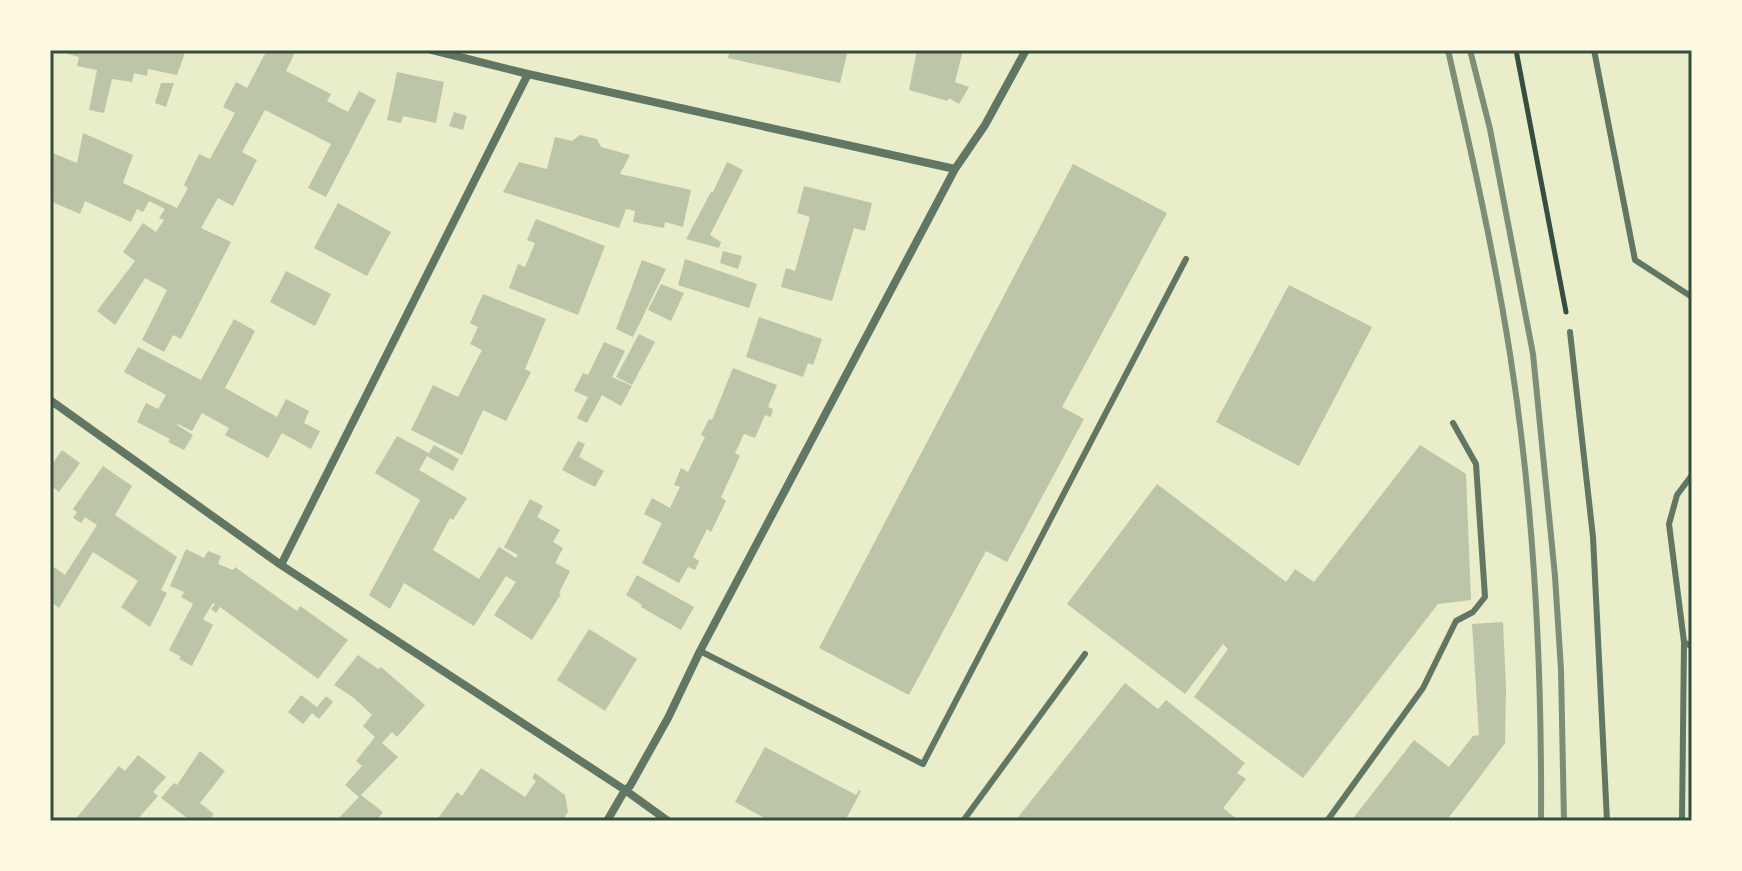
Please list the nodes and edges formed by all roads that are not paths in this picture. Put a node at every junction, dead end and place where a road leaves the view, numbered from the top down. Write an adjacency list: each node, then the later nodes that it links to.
1 (432, 50): 4 (street)
2 (1026, 50): 5 (street)
3 (1594, 50): 7 (lane)
4 (528, 74): 5 (street); 12 (street)
5 (955, 169): 15 (street)
6 (1186, 259): 15 (lane)
7 (1692, 297)
8 (1570, 332): 22 (lane)
9 (50, 400): 12 (street)
10 (1453, 423): 21 (lane)
11 (1692, 475): 13 (lane)
12 (281, 565): 17 (street)
13 (1684, 642): 14 (lane); 23 (lane)
14 (1692, 647)
15 (700, 651): 17 (street)
16 (1085, 654): 20 (lane)
17 (625, 790): 18 (street); 19 (street)
18 (607, 821)
19 (668, 821)
20 (963, 821)
21 (1327, 821)
22 (1607, 821)
23 (1682, 821)

